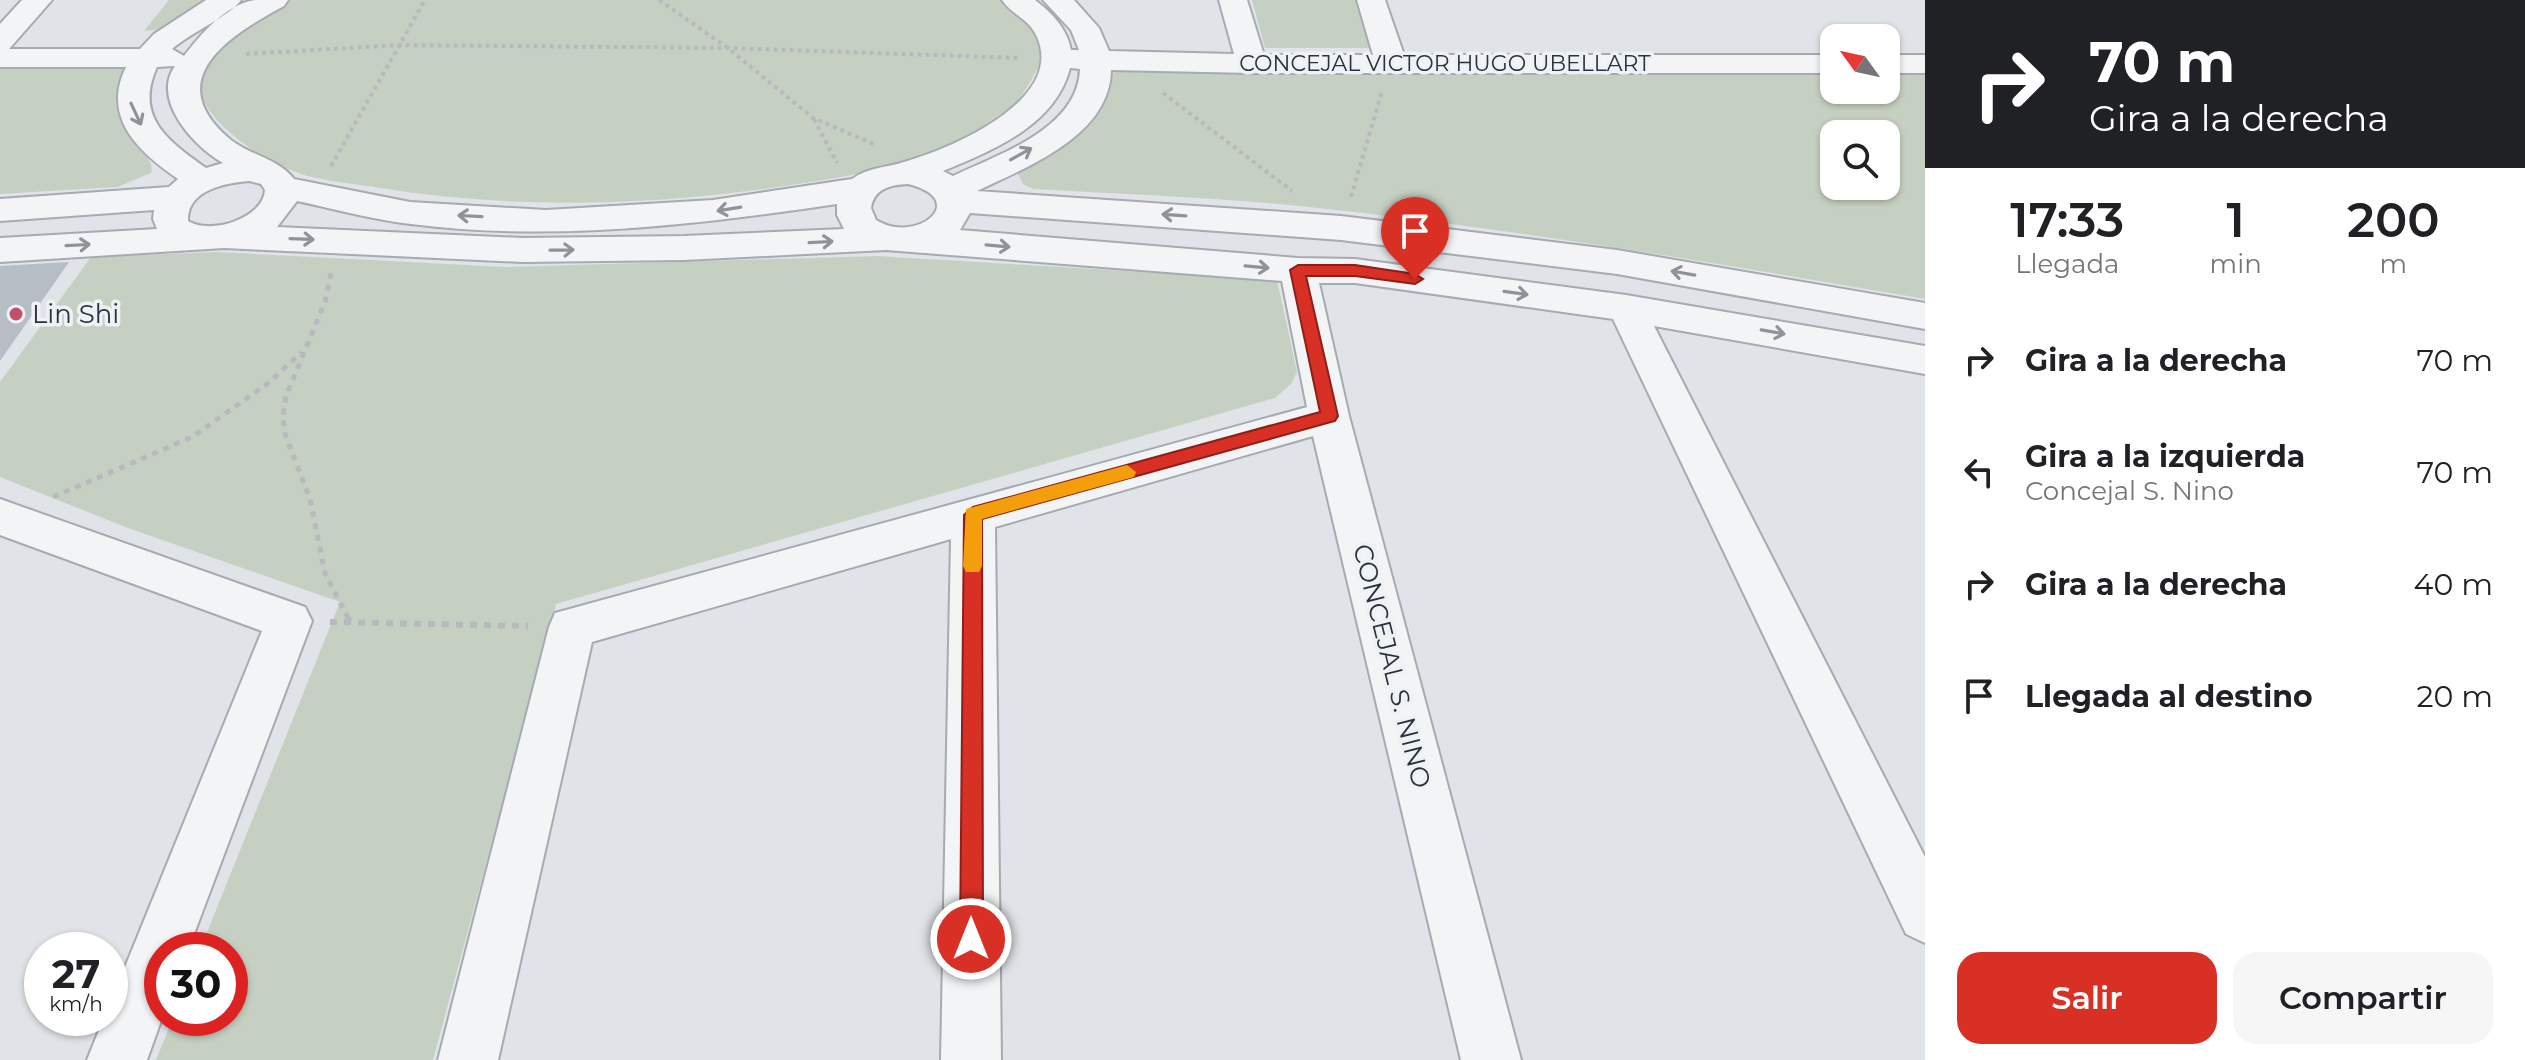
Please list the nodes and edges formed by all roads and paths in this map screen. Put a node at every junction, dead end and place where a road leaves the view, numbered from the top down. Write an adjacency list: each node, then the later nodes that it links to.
1 (38, 0): 10 (street)
2 (227, 0): 15 (street)
3 (274, 0): 13 (street)
4 (425, 0): 11 (path)
5 (659, 0): 12 (path)
6 (1016, 0): 16 (street)
7 (1057, 0): 17 (street)
8 (1233, 0): 19 (street)
9 (1371, 0): 18 (street)
10 (0, 42)
11 (399, 45): 12 (path); 13 (path); 25 (path)
12 (728, 48): 16 (path); 23 (path)
13 (196, 57): 15 (street); 25 (street)
14 (0, 58): 15 (street)
15 (147, 58): 26 (street, one-way to 26)
16 (1057, 59): 17 (street, CONCEJAL VICTOR HUGO UBELLART); 24 (street)
17 (1110, 61): 19 (street, CONCEJAL VICTOR HUGO UBELLART); 28 (street, one-way to 17); 30 (path)
18 (1391, 62): 19 (street, CONCEJAL VICTOR HUGO UBELLART); 20 (street, CONCEJAL VICTOR HUGO UBELLART); 30 (path)
19 (1252, 64)
20 (1820, 64)
21 (1900, 64): 22 (street)
22 (1925, 64)
23 (813, 118): 24 (path); 27 (path)
24 (916, 169): 27 (street); 28 (street)
25 (287, 184): 26 (street); 27 (street, one-way to 25); 31 (street)
26 (191, 189): 29 (street); 31 (street)
27 (856, 189): 32 (street)
28 (954, 195): 30 (street, one-way to 28); 33 (street)
29 (0, 210)
30 (1341, 228): 37 (street); 39 (street, one-way to 30)
31 (214, 237): 34 (street, one-way to 34); 35 (street, one-way to 31)
32 (883, 239): 33 (street); 34 (street, one-way to 32)
33 (921, 239): 36 (street, one-way to 36)
34 (319, 240): 40 (path)
35 (0, 250)
36 (1298, 270): 37 (street); 42 (street, CONCEJAL S. NINO)
37 (1355, 271): 38 (street, one-way to 38)
38 (1626, 308): 41 (street, one-way to 41); 48 (street)
39 (1925, 316)
40 (305, 349): 44 (path); 46 (path)
41 (1925, 360)
42 (1329, 416): 43 (street); 52 (street, CONCEJAL S. NINO)
43 (973, 515): 47 (street); 51 (street)
44 (1, 518): 45 (street)
45 (289, 621): 46 (path); 49 (street)
46 (350, 622): 47 (path)
47 (572, 627): 50 (street)
48 (1925, 915)
49 (117, 1060)
50 (468, 1060)
51 (971, 1060)
52 (1491, 1060)

